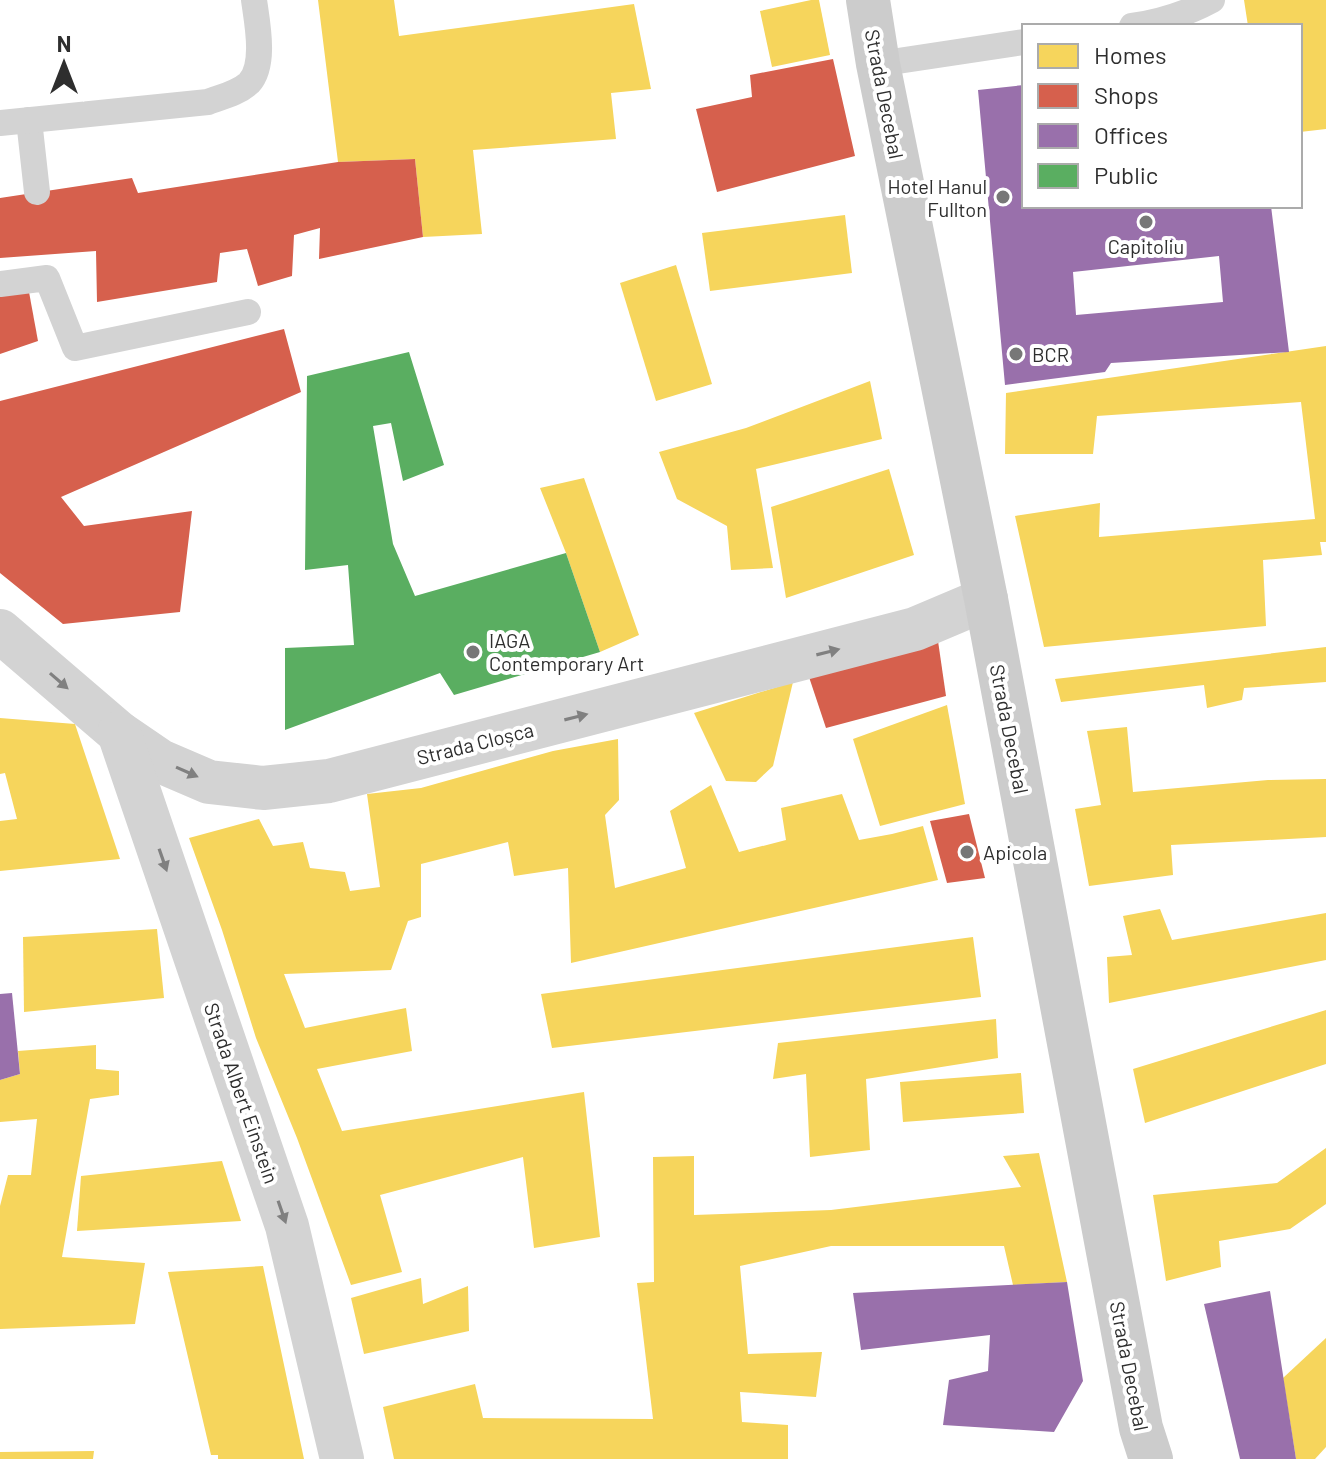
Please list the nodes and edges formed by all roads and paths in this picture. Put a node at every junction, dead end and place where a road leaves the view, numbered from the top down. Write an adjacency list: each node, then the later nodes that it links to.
1 (254, 0): 7 (lane)
2 (868, 0): 6 (street, Strada Decebal)
3 (1212, 0): 4 (lane)
4 (1144, 24)
5 (1022, 42): 6 (lane)
6 (878, 64): 12 (street, Strada Decebal)
7 (29, 120): 8 (lane); 9 (lane)
8 (0, 123)
9 (37, 192)
10 (0, 284): 11 (lane)
11 (248, 312)
12 (986, 599): 14 (street, Strada Cloșca, one-way to 12); 16 (street, Strada Decebal)
13 (0, 631): 14 (street, Strada Cloșca, one-way to 14)
14 (119, 733): 15 (street, Strada Albert Einstein, one-way to 15)
15 (342, 1459)
16 (1151, 1459)

